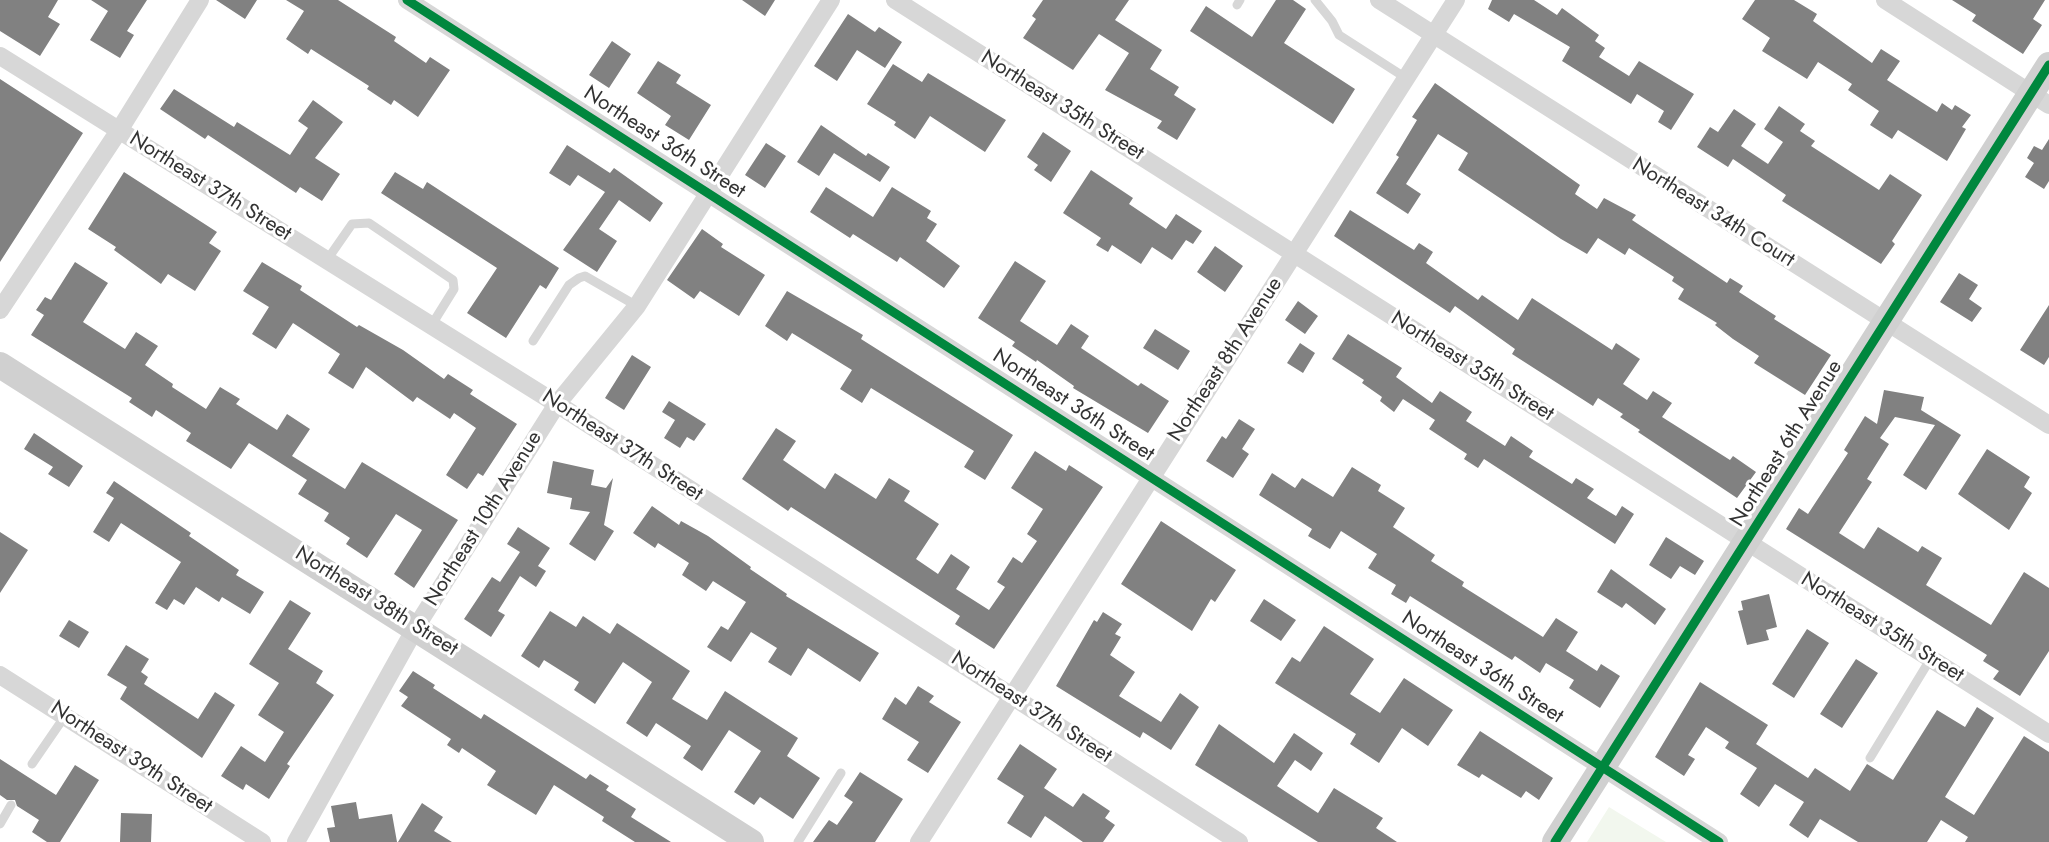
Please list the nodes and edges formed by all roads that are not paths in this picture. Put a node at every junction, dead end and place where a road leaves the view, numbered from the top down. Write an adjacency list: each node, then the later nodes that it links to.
1 (200, 0): 14 (street)
2 (407, 0): 15 (street, Northeast 36th Street)
3 (831, 0): 15 (street, Northeast 10th Avenue)
4 (895, 0): 16 (street, Northeast 35th Street)
5 (1315, 0): 12 (lane)
6 (1379, 0): 9 (street, Northeast 34th Court)
7 (1456, 0): 9 (street, Northeast 8th Avenue)
8 (1885, 0): 13 (street)
9 (1433, 36): 12 (street, Northeast 8th Avenue); 20 (street, Northeast 34th Court)
10 (0, 56): 14 (street, Northeast 37th Street)
11 (2049, 65): 13 (street, Northeast 6th Avenue)
12 (1406, 78): 16 (street, Northeast 8th Avenue)
13 (2040, 99): 20 (street, Northeast 6th Avenue)
14 (120, 129): 17 (street, Northeast 37th Street); 19 (street)
15 (709, 194): 18 (street, Northeast 10th Avenue); 26 (street, Northeast 36th Street)
16 (1294, 254): 26 (street, Northeast 8th Avenue); 27 (street, Northeast 35th Street)
17 (327, 260): 21 (street, Northeast 37th Street); 21 (lane)
18 (637, 306): 22 (lane); 24 (street, Northeast 10th Avenue)
19 (0, 310)
20 (1885, 322): 25 (street, Northeast 34th Court); 27 (street, Northeast 6th Avenue)
21 (431, 326): 24 (street, Northeast 37th Street)
22 (533, 341)
23 (0, 364): 28 (street, Northeast 38th Street)
24 (557, 404): 28 (street, Northeast 10th Avenue); 31 (street, Northeast 37th Street)
25 (2049, 425)
26 (1151, 477): 31 (street, Northeast 8th Avenue); 36 (street, Northeast 36th Street)
27 (1746, 541): 29 (street, Northeast 35th Street); 36 (street, Northeast 6th Avenue)
28 (416, 627): 41 (street, Northeast 10th Avenue); 42 (street, Northeast 38th Street)
29 (1931, 658): 33 (street, Northeast 35th Street); 34 (lane)
30 (0, 675): 32 (street, Northeast 39th Street)
31 (1012, 696): 44 (street, Northeast 8th Avenue); 45 (street, Northeast 37th Street)
32 (64, 716): 35 (lane); 40 (street, Northeast 39th Street)
33 (2049, 734)
34 (1870, 758)
35 (32, 764)
36 (1602, 767): 46 (street, Northeast 6th Avenue); 47 (street, Northeast 36th Street)
37 (841, 773): 43 (lane)
38 (11, 806): 39 (lane)
39 (0, 824)
40 (262, 842)
41 (296, 842)
42 (751, 842)
43 (798, 842)
44 (919, 842)
45 (1239, 842)
46 (1555, 842)
47 (1719, 842)

